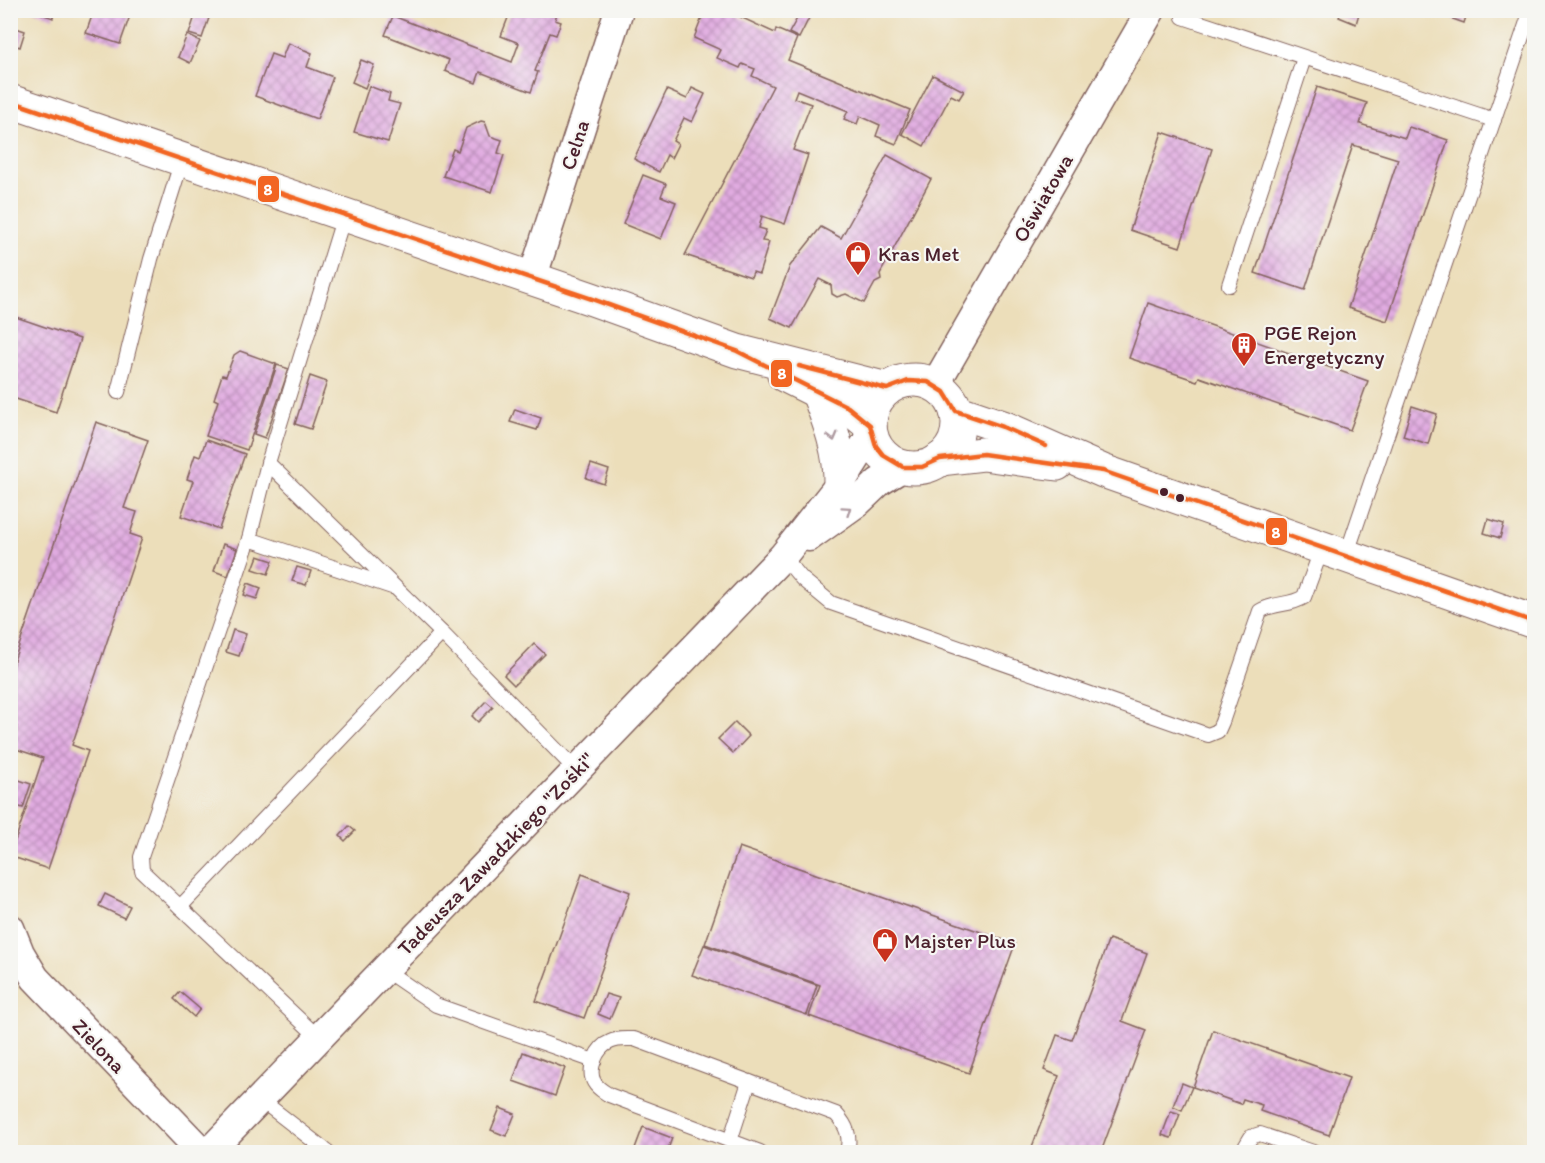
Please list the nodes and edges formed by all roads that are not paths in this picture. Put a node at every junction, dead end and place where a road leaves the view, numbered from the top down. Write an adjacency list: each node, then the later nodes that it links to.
1 (619, 10): 10 (street, Celna)
2 (1151, 10): 13 (street, Oświatowa)
3 (1531, 10): 7 (lane)
4 (1183, 17): 5 (lane)
5 (1304, 58): 7 (lane); 11 (lane)
6 (10, 101): 8 (street)
7 (1494, 120): 25 (lane)
8 (182, 160): 9 (street); 15 (lane)
9 (344, 216): 10 (street); 20 (lane)
10 (532, 279): 12 (street)
11 (1228, 285)
12 (737, 351): 14 (street); 16 (street)
13 (935, 385): 14 (street); 17 (street)
14 (887, 388): 18 (street)
15 (118, 392)
16 (818, 393): 18 (street); 23 (street, one-way to 23)
17 (957, 411): 19 (street); 22 (street)
18 (870, 430): 21 (street); 23 (street, Tadeusza Zawadzkiego "Zośki")
19 (940, 459): 21 (street); 22 (street)
20 (268, 463): 24 (lane); 27 (lane)
21 (903, 466): 26 (street, Tadeusza Zawadzkiego "Zośki", one-way to 21)
22 (1103, 471): 25 (street)
23 (840, 484): 26 (street, Tadeusza Zawadzkiego "Zośki")
24 (249, 539): 27 (lane); 31 (lane)
25 (1334, 552): 26 (lane); 28 (street)
26 (783, 556): 30 (street, Tadeusza Zawadzkiego "Zośki")
27 (396, 588): 29 (lane)
28 (1534, 622)
29 (442, 633): 30 (lane); 31 (lane)
30 (577, 771): 33 (street, Tadeusza Zawadzkiego "Zośki")
31 (180, 907): 34 (lane)
32 (10, 928): 39 (street, Zielona)
33 (385, 970): 34 (street, Tadeusza Zawadzkiego "Zośki"); 35 (lane)
34 (320, 1039): 37 (street, Tadeusza Zawadzkiego "Zośki")
35 (594, 1061): 36 (lane); 38 (lane)
36 (749, 1082): 38 (lane); 43 (lane)
37 (261, 1100): 40 (street, Tadeusza Zawadzkiego "Zośki"); 41 (lane)
38 (730, 1141): 42 (lane)
39 (202, 1152)
40 (209, 1152)
41 (328, 1152)
42 (760, 1152)
43 (848, 1152)
44 (1242, 1152): 45 (lane)
45 (1313, 1152)

